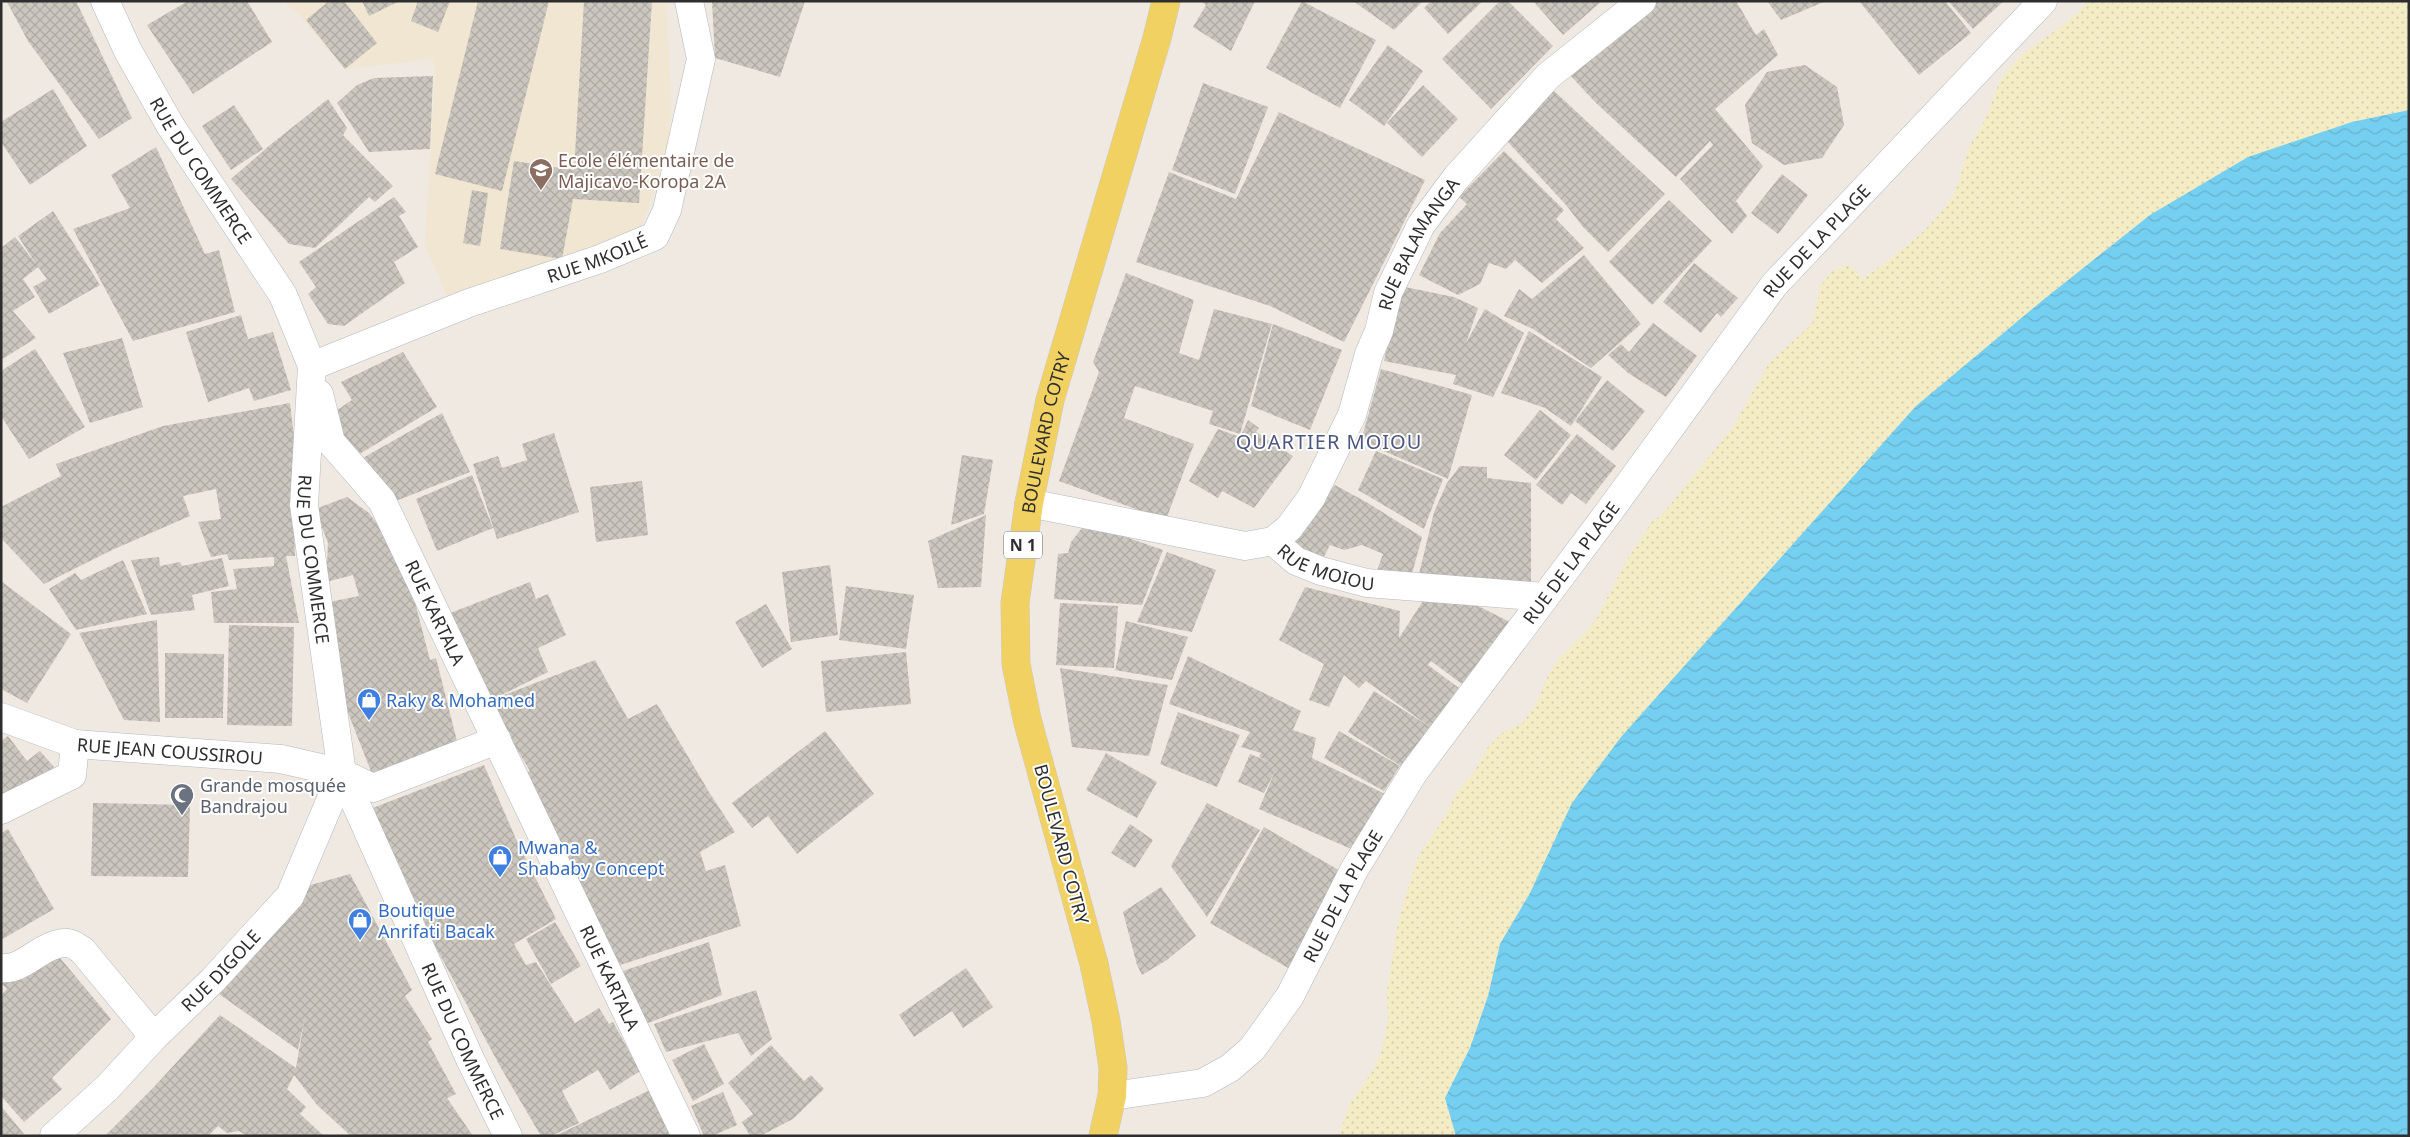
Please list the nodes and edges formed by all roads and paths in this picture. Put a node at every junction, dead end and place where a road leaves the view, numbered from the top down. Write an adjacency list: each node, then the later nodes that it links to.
1 (104, 1): 6 (street, RUE DU COMMERCE)
2 (689, 1): 6 (street, RUE MKOILÉ)
3 (1166, 1): 7 (main road, BOULEVARD COTRY / N 1)
4 (1642, 1): 8 (street, RUE BALAMANGA)
5 (2043, 1): 9 (street, RUE DE LA PLAGE)
6 (312, 366): 11 (street, RUE KARTALA); 13 (street, RUE DU COMMERCE)
7 (1029, 503): 8 (street, RUE MOIOU); 17 (main road, BOULEVARD COTRY / N 1)
8 (1273, 540): 9 (street, RUE MOIOU)
9 (1545, 597): 17 (street, RUE DE LA PLAGE)
10 (1, 717): 12 (street, RUE JEAN COUSSIROU)
11 (496, 740): 13 (street, RUE JEAN COUSSIROU); 20 (street, RUE KARTALA)
12 (75, 744): 13 (street, RUE JEAN COUSSIROU); 14 (street)
13 (342, 773): 16 (street, RUE DIGOLE); 19 (street, RUE DU COMMERCE)
14 (1, 810)
15 (1, 968): 16 (street)
16 (154, 1038): 18 (street, RUE DIGOLE)
17 (1112, 1096): 21 (main road, BOULEVARD COTRY / N 1)
18 (62, 1134)
19 (508, 1136)
20 (686, 1136)
21 (1103, 1136)

